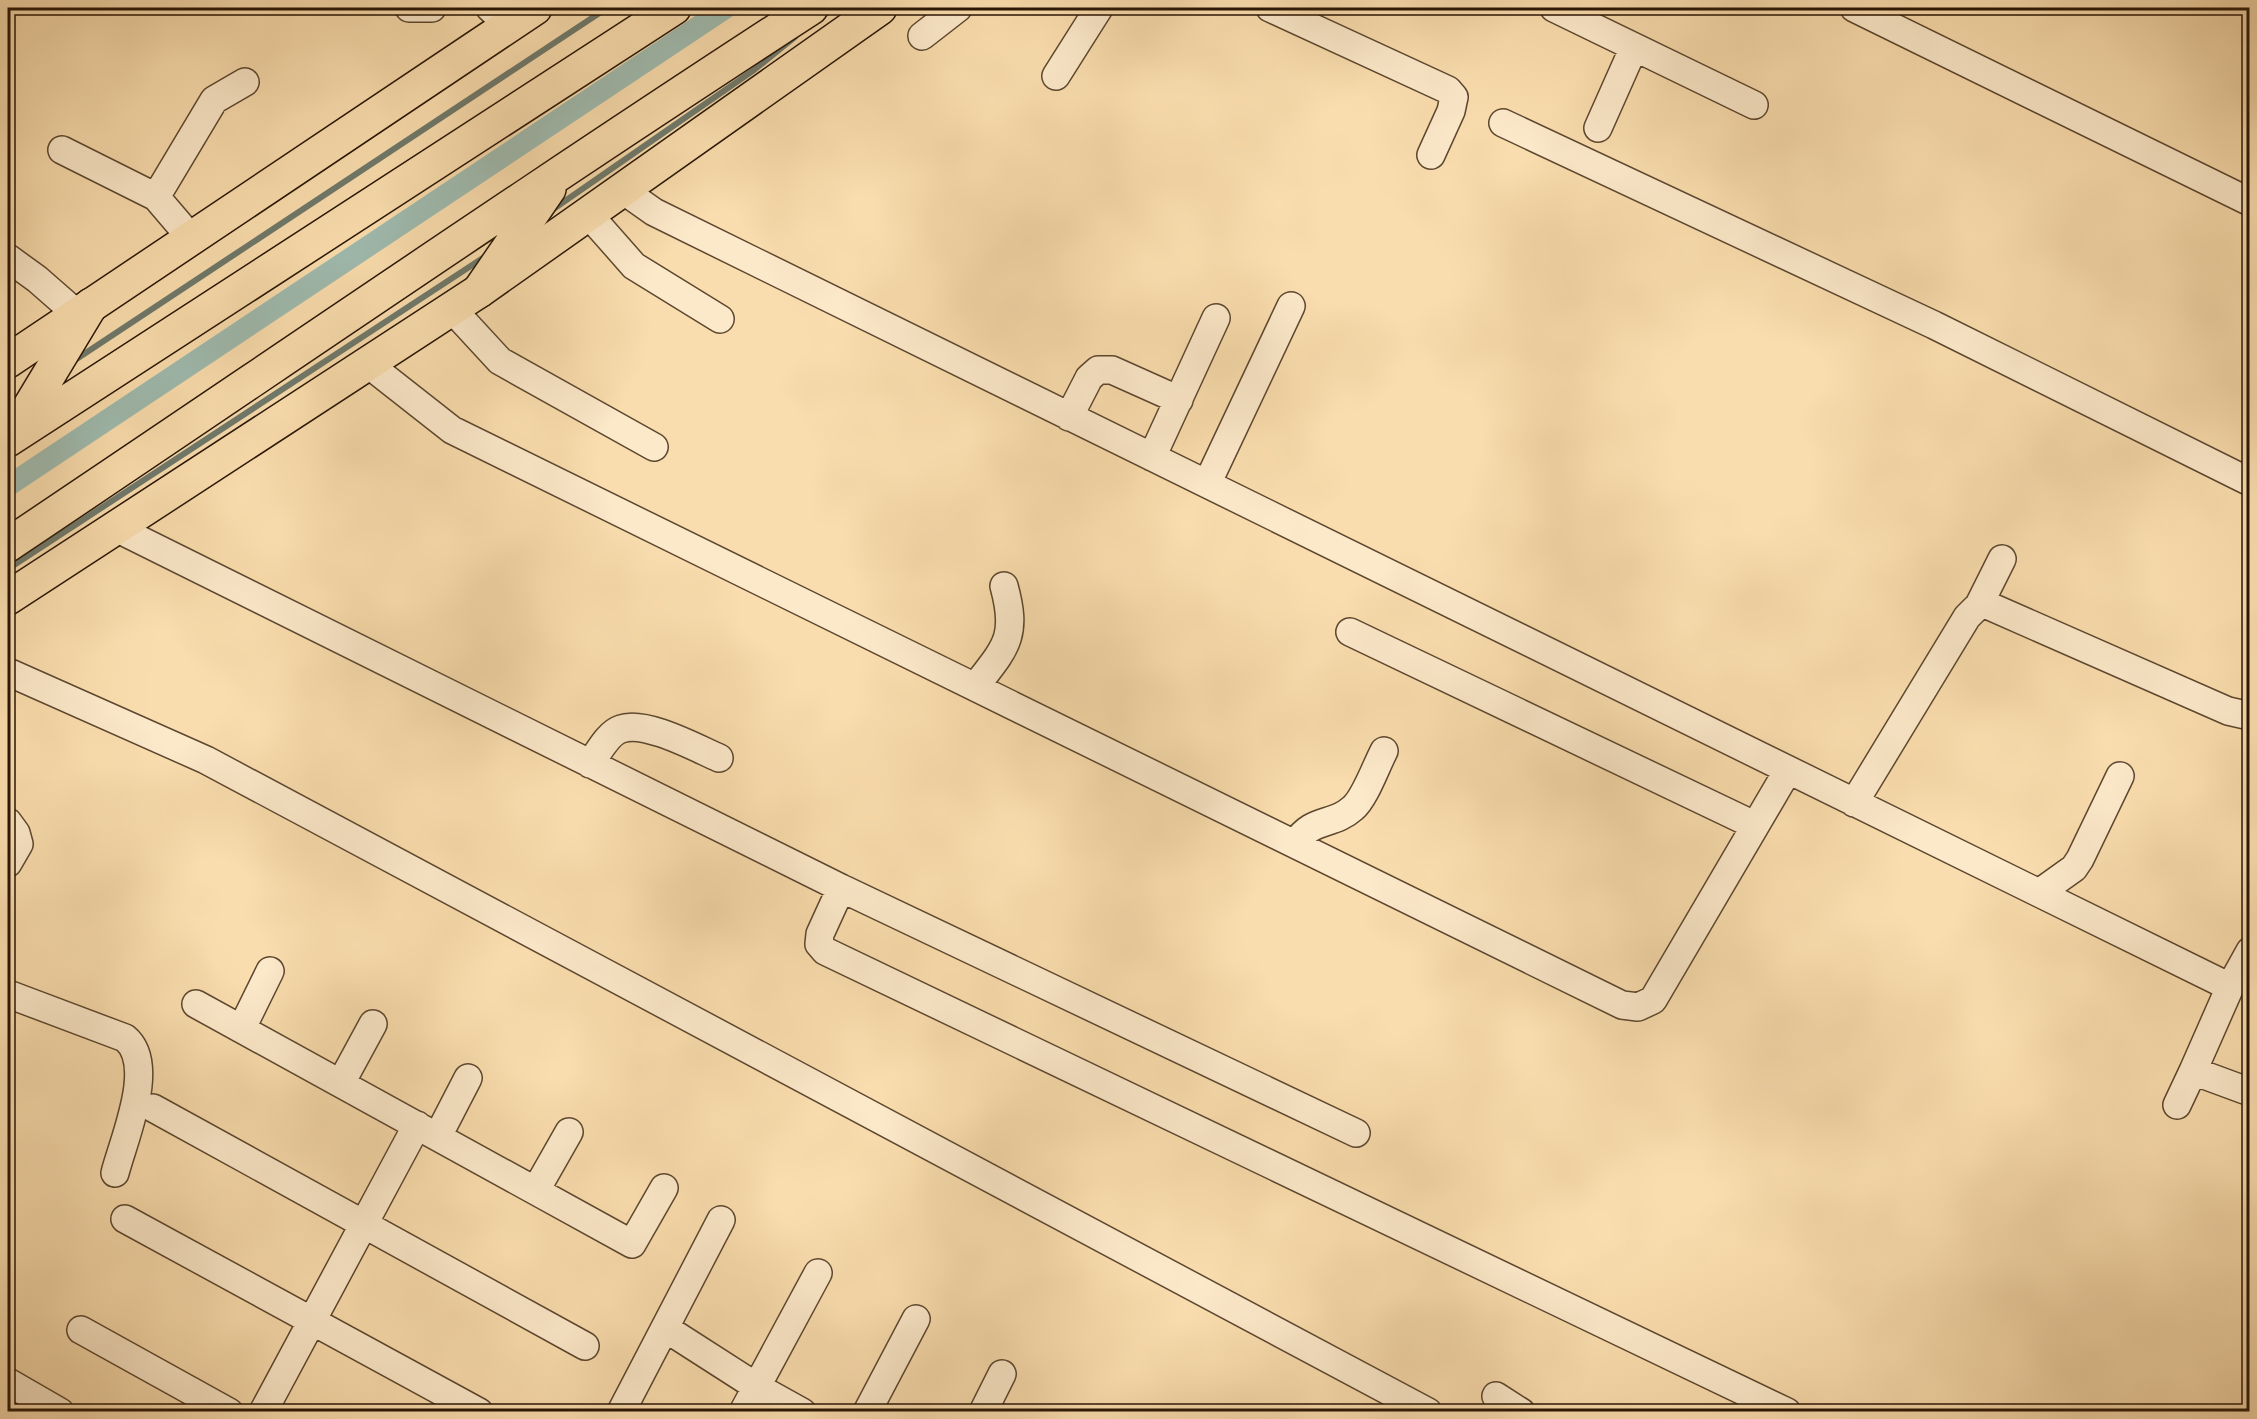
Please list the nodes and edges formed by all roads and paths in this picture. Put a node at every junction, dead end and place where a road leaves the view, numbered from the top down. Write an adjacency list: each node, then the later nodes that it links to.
1 (409, 8): 2 (street)
2 (432, 8)
3 (535, 8): 12 (main road)
4 (674, 8): 39 (main road)
5 (811, 8): 22 (main road)
6 (880, 8): 26 (main road)
7 (958, 8): 13 (street)
8 (1099, 8): 15 (street)
9 (1270, 8): 21 (street)
10 (1554, 8): 14 (street)
11 (1854, 8): 25 (street)
12 (499, 16): 27 (main road)
13 (922, 36)
14 (1634, 47): 17 (street); 19 (street)
15 (1056, 76)
16 (245, 82): 24 (street)
17 (1754, 105)
18 (1503, 123): 42 (street)
19 (1598, 128)
20 (62, 150): 24 (street)
21 (1431, 155)
22 (558, 176): 29 (main road); 45 (main road)
23 (627, 193): 38 (street)
24 (156, 197): 27 (street)
25 (2250, 202)
26 (589, 215): 29 (main road); 34 (street)
27 (191, 238): 31 (main road)
28 (8, 258): 31 (street)
29 (479, 291): 32 (main road)
30 (1291, 306): 43 (street)
31 (84, 309): 35 (main road); 39 (main road)
32 (452, 309): 36 (main road); 40 (street)
33 (1216, 318): 37 (street)
34 (720, 319)
35 (8, 361)
36 (368, 364): 44 (main road); 52 (street)
37 (1179, 400): 38 (street); 41 (street)
38 (1070, 417): 41 (street)
39 (9, 439)
40 (654, 447)
41 (1152, 457): 43 (street)
42 (2250, 482)
43 (1207, 484): 57 (street)
44 (116, 528): 48 (main road); 56 (street)
45 (8, 545)
46 (2002, 559): 49 (street)
47 (1004, 586): 52 (street)
48 (8, 598)
49 (1979, 605): 53 (street); 59 (street)
50 (1350, 632): 61 (street)
51 (8, 672): 107 (street)
52 (975, 687): 62 (street)
53 (2250, 716)
54 (1384, 751): 62 (street)
55 (719, 758): 56 (street)
56 (590, 764): 64 (street)
57 (1788, 770): 59 (street); 61 (street)
58 (2120, 776): 65 (street)
59 (1854, 803): 65 (street)
60 (8, 822): 63 (street)
61 (1754, 825): 62 (street)
62 (1295, 844)
63 (8, 863)
64 (841, 888): 81 (street); 109 (street)
65 (2039, 893): 68 (street)
66 (2250, 951): 68 (street)
67 (270, 971): 72 (street)
68 (2230, 987): 73 (street)
69 (8, 994): 82 (street)
70 (196, 1004): 72 (street)
71 (373, 1024): 75 (street)
72 (242, 1029): 75 (street)
73 (2193, 1071): 76 (street); 77 (street)
74 (468, 1078): 79 (street)
75 (341, 1083): 79 (street)
76 (2250, 1092)
77 (2177, 1105)
78 (153, 1108): 87 (street)
79 (427, 1131): 84 (street); 87 (street)
80 (569, 1132): 84 (street)
81 (1356, 1133)
82 (115, 1173)
83 (664, 1188): 84 (street)
84 (536, 1190)
85 (125, 1219): 90 (street)
86 (721, 1220): 91 (street)
87 (366, 1224): 90 (street); 93 (street)
88 (818, 1273): 96 (street)
89 (916, 1319): 105 (street)
90 (315, 1320): 100 (street); 101 (street)
91 (664, 1328): 96 (street); 102 (street)
92 (81, 1330): 99 (street)
93 (585, 1346)
94 (1002, 1374): 106 (street)
95 (8, 1382): 98 (street)
96 (757, 1387): 103 (street); 104 (street)
97 (1496, 1396): 108 (street)
98 (60, 1412)
99 (229, 1412)
100 (263, 1412)
101 (479, 1412)
102 (621, 1412)
103 (743, 1412)
104 (802, 1412)
105 (867, 1412)
106 (983, 1412)
107 (1428, 1412)
108 (1521, 1412)
109 (1787, 1412)

